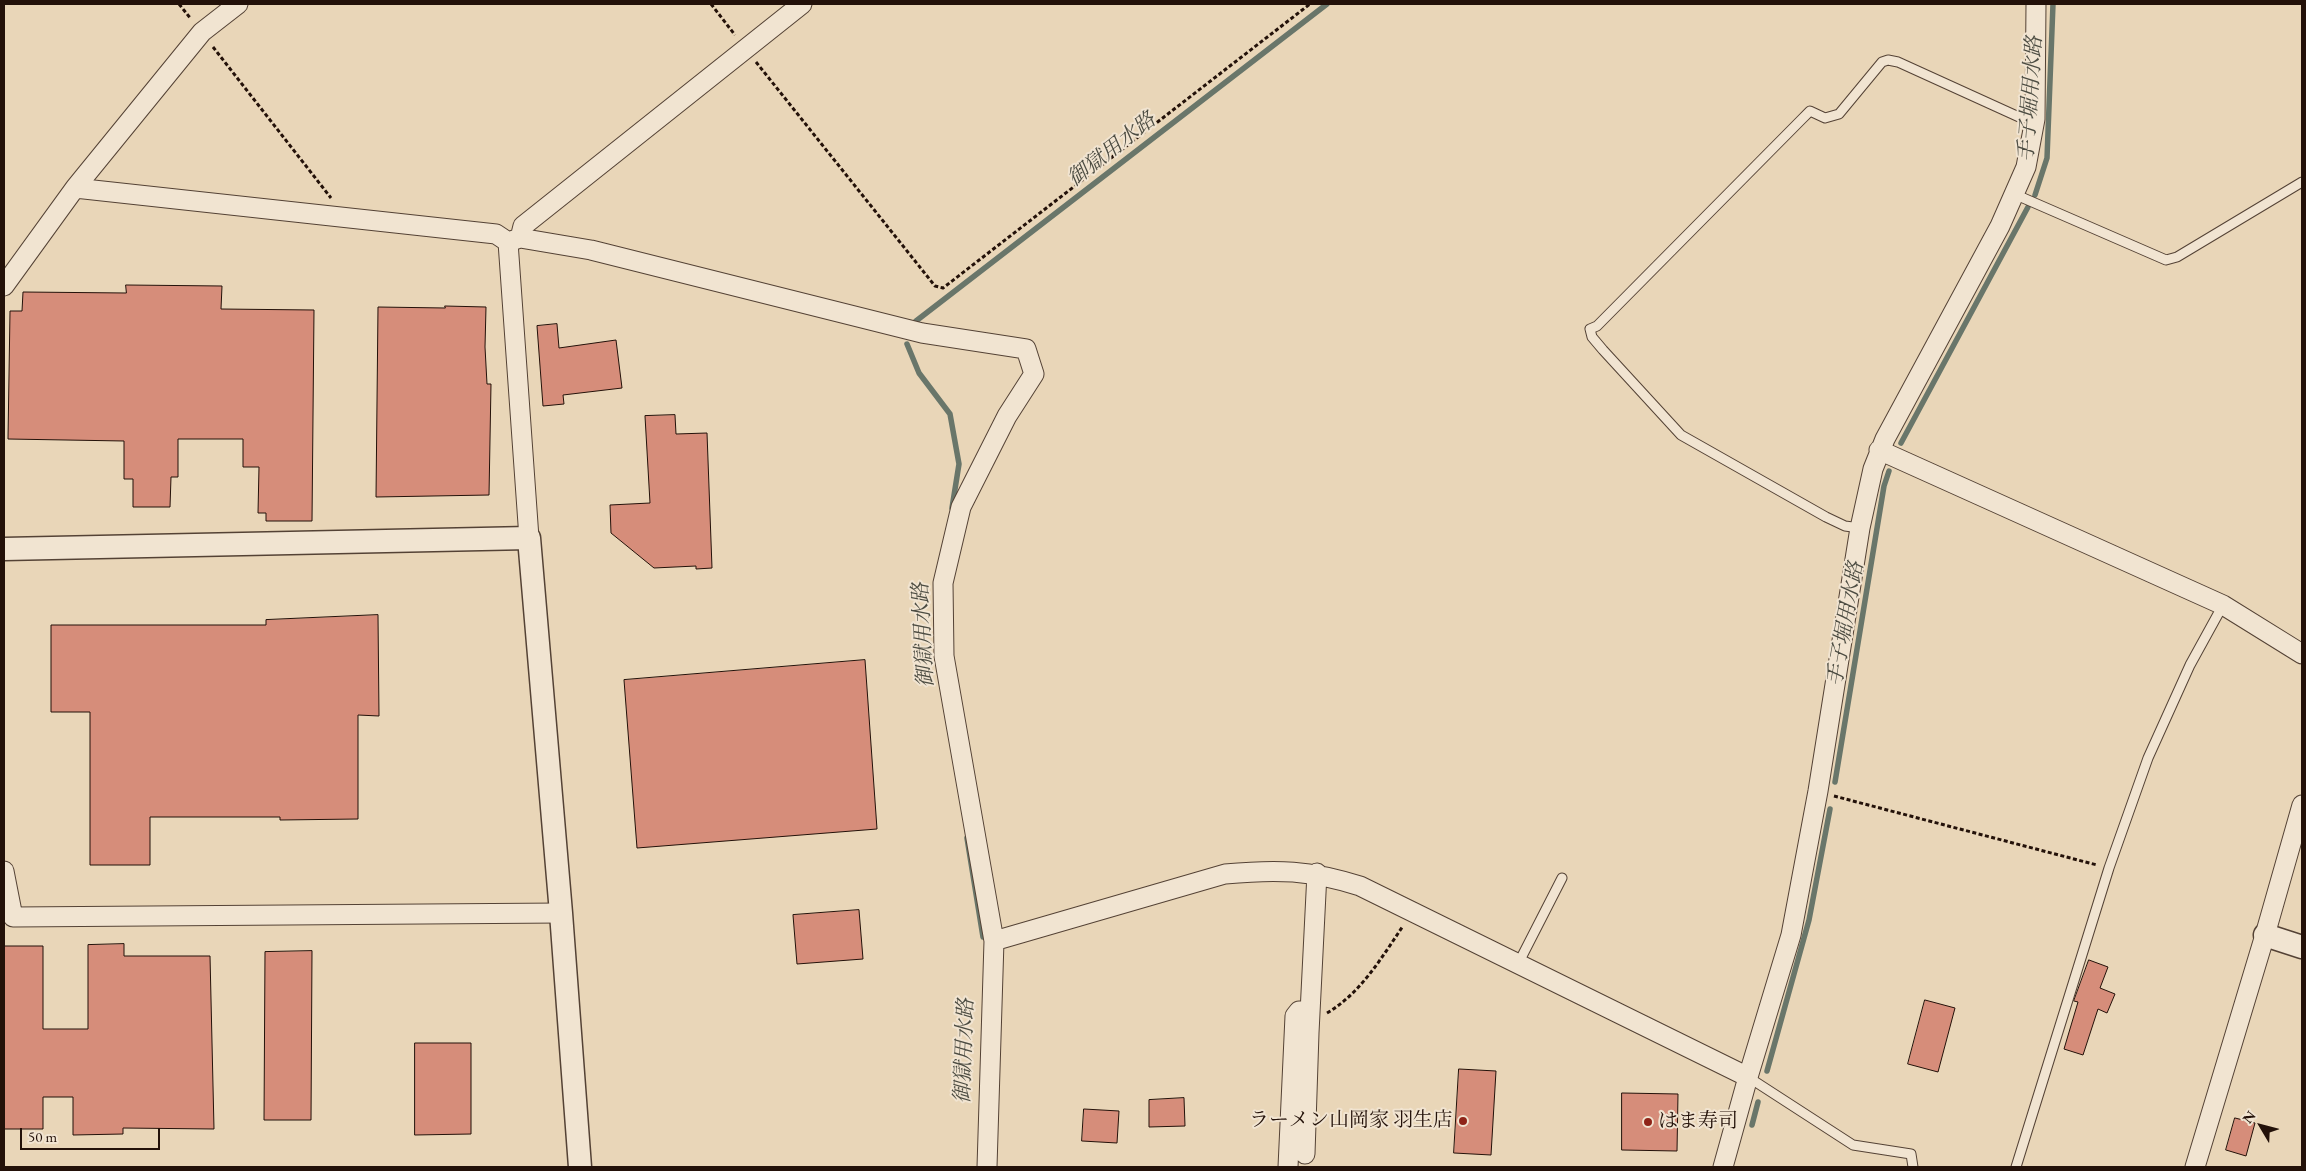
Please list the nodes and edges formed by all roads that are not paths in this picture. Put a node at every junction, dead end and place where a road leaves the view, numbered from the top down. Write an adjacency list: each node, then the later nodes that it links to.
1 (238, 4): 6 (street)
2 (802, 4): 8 (street)
3 (2036, 4): 4 (street)
4 (2035, 119): 7 (street); 11 (lane)
5 (2302, 182): 7 (lane)
6 (75, 188): 8 (street); 9 (street)
7 (2014, 194): 10 (street)
8 (514, 240): 12 (street); 22 (street)
9 (5, 281)
10 (1879, 450): 11 (street); 14 (street)
11 (1860, 528): 26 (street)
12 (529, 538): 13 (street); 20 (street)
13 (4, 549)
14 (2223, 605): 15 (street); 33 (lane)
15 (2302, 654)
16 (2302, 805): 21 (street)
17 (4, 871): 20 (street)
18 (1317, 874): 22 (street); 24 (street); 25 (street)
19 (1562, 878): 24 (lane)
20 (561, 913): 28 (street)
21 (2266, 935): 23 (street); 34 (street)
22 (994, 941): 29 (street)
23 (2302, 947)
24 (1518, 964): 26 (street)
25 (1318, 1012): 27 (street); 30 (street)
26 (1748, 1077): 31 (street); 32 (lane)
27 (1305, 1154)
28 (580, 1167)
29 (987, 1167)
30 (1288, 1167)
31 (1723, 1167)
32 (1913, 1167)
33 (2016, 1167)
34 (2195, 1167)

